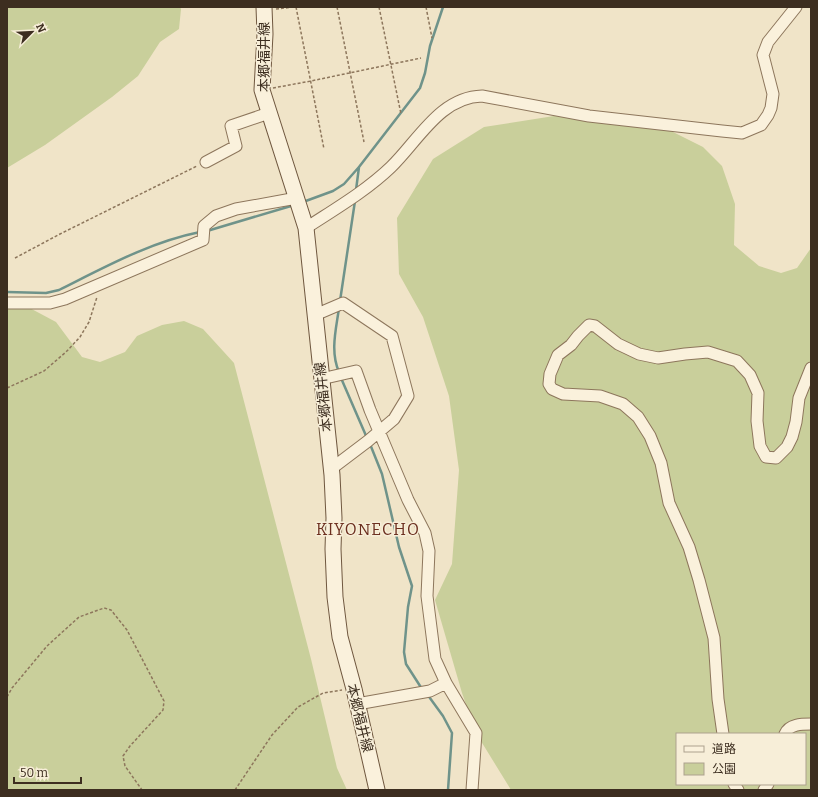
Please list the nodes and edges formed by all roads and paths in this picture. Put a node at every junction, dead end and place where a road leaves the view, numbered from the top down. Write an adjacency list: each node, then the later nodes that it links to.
1 (295, 7): 6 (path); 11 (path)
2 (337, 7): 10 (path)
3 (379, 7): 9 (path)
4 (426, 7): 7 (path)
5 (796, 7): 19 (street)
6 (264, 9): 12 (main road, 本郷福井線)
7 (432, 38)
8 (421, 58): 9 (path)
9 (390, 64): 10 (path); 14 (path)
10 (350, 72): 11 (path); 15 (path)
11 (311, 81): 12 (path); 16 (path)
12 (262, 90): 13 (main road, 本郷福井線)
13 (269, 113): 17 (street); 18 (main road, 本郷福井線)
14 (401, 114)
15 (364, 142)
16 (324, 149)
17 (206, 162): 20 (path)
18 (297, 198): 19 (main road, 本郷福井線); 21 (street)
19 (306, 228): 23 (main road, 本郷福井線)
20 (15, 258)
21 (99, 285): 22 (street); 26 (path)
22 (7, 303)
23 (315, 315): 25 (main road, 本郷福井線); 27 (street)
24 (811, 368): 34 (street)
25 (321, 378): 27 (street); 28 (main road, 本郷福井線)
26 (7, 388)
27 (380, 431): 28 (street); 29 (street)
28 (331, 469): 30 (main road, 本郷福井線)
29 (446, 683): 32 (street); 39 (street)
30 (354, 688): 32 (main road, 本郷福井線); 37 (path)
31 (7, 697): 36 (path)
32 (357, 704): 38 (main road, 本郷福井線)
33 (811, 724): 35 (street)
34 (723, 733)
35 (785, 733)
36 (142, 790)
37 (235, 790)
38 (377, 790)
39 (472, 790)

